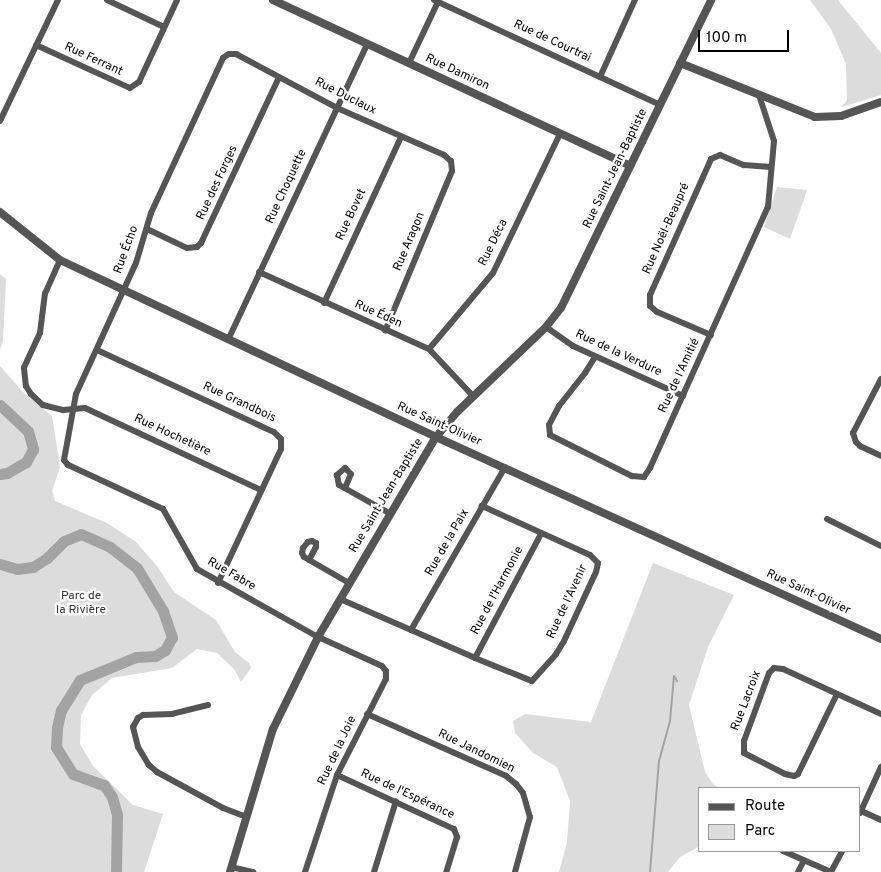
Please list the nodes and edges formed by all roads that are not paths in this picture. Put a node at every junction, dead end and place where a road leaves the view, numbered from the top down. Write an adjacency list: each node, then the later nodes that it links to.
1 (58, 0): 10 (street)
2 (107, 0): 8 (street)
3 (177, 0): 8 (street, Rue Ferrant)
4 (273, 0): 9 (street, Rue Damiron)
5 (634, 0): 15 (street)
6 (711, 0): 13 (street, Rue Saint-Jean-Baptiste)
7 (436, 1): 12 (street); 15 (street, Rue de Courtrai)
8 (164, 27): 10 (street, Rue Ferrant)
9 (367, 44): 12 (street, Rue Damiron); 19 (street, Rue Choquette)
10 (36, 46): 20 (street)
11 (229, 54): 14 (street, Rue Duclaux); 27 (street, Rue Écho)
12 (409, 63): 21 (street, Rue Damiron)
13 (680, 63): 16 (street); 18 (street, Rue Saint-Jean-Baptiste)
14 (279, 77): 19 (street, Rue Duclaux); 27 (street, Rue des Forges)
15 (600, 77): 18 (street, Rue de Courtrai)
16 (759, 95): 17 (street); 25 (street, Rue de l'Amitié)
17 (881, 102)
18 (660, 105): 24 (street, Rue Saint-Jean-Baptiste)
19 (337, 108): 22 (street, Rue Duclaux); 29 (street, Rue Choquette)
20 (0, 121)
21 (560, 134): 24 (street, Rue Damiron); 37 (street, Rue Déca)
22 (401, 137): 23 (street, Rue Duclaux); 31 (street, Rue Bovet)
23 (451, 161): 33 (street, Rue Aragon)
24 (630, 166): 32 (street, Rue Saint-Jean-Baptiste)
25 (771, 167): 34 (street, Rue de l'Amitié); 34 (street, Rue Noël-Beaupré)
26 (0, 212): 28 (street, Rue Saint-Olivier)
27 (147, 229): 30 (street, Rue Écho)
28 (60, 260): 30 (street, Rue Saint-Olivier); 42 (street, Rue Hochetière)
29 (260, 272): 31 (street, Rue Éden); 35 (street, Rue Choquette)
30 (124, 290): 35 (street, Rue Saint-Olivier); 36 (street, Rue Écho)
31 (324, 303): 33 (street, Rue Éden)
32 (546, 327): 38 (street, Rue de la Verdure); 40 (street, Rue Saint-Jean-Baptiste)
33 (385, 331): 37 (street, Rue Éden)
34 (711, 335): 41 (street, Rue de l'Amitié)
35 (228, 340): 43 (street, Rue Saint-Olivier)
36 (97, 350): 42 (street, Rue Écho); 48 (street, Rue Grandbois)
37 (429, 350): 40 (street, Rue Éden)
38 (594, 357): 41 (street, Rue de la Verdure); 41 (street, Rue de l'Amitié)
39 (881, 379): 44 (street)
40 (473, 396): 43 (street, Rue Saint-Jean-Baptiste)
41 (683, 396)
42 (72, 410): 45 (street, Rue Écho); 48 (street, Rue Hochetière)
43 (436, 437): 46 (street, Rue Saint-Olivier); 50 (street, Rue Saint-Jean-Baptiste)
44 (881, 456)
45 (64, 460): 55 (street, Rue Fabre)
46 (505, 466): 49 (street, Rue de la Paix); 60 (street, Rue Saint-Olivier)
47 (345, 488): 50 (street)
48 (261, 490): 55 (street, Rue Grandbois)
49 (482, 506): 52 (street, Rue de l'Avenir); 58 (street, Rue de la Paix)
50 (389, 514): 56 (street, Rue Saint-Jean-Baptiste)
51 (827, 519): 53 (street)
52 (541, 534): 61 (street, Rue de l'Harmonie); 61 (street, Rue de l'Avenir)
53 (881, 546)
54 (309, 560): 56 (street)
55 (218, 583): 59 (street, Rue Fabre)
56 (349, 583): 57 (street, Rue Saint-Jean-Baptiste)
57 (340, 599): 58 (street, Rue de l'Avenir); 59 (street, Rue Saint-Jean-Baptiste)
58 (411, 630): 61 (street, Rue de l'Avenir)
59 (318, 637): 62 (street, Rue Fabre); 72 (street, Rue Saint-Jean-Baptiste)
60 (881, 639)
61 (475, 658)
62 (386, 671): 65 (street, Rue de la Joie)
63 (837, 694): 63 (street, Rue Lacroix); 66 (street, Rue Lacroix)
64 (208, 705): 72 (street)
65 (368, 714): 68 (street, Rue de la Joie); 82 (street, Rue Jandomien)
66 (881, 714)
67 (881, 767): 70 (street)
68 (336, 775): 69 (street, Rue de l'Espérance); 79 (street, Rue de la Joie)
69 (396, 801): 80 (street); 81 (street, Rue de l'Espérance)
70 (861, 810)
71 (861, 812): 73 (street)
72 (247, 817): 77 (street, Rue Saint-Jean-Baptiste)
73 (881, 820)
74 (786, 852): 76 (street)
75 (842, 852): 84 (street)
76 (804, 860): 83 (street); 84 (street)
77 (230, 869): 78 (street)
78 (253, 872)
79 (305, 872)
80 (374, 872)
81 (446, 872)
82 (515, 872)
83 (798, 872)
84 (832, 872)

